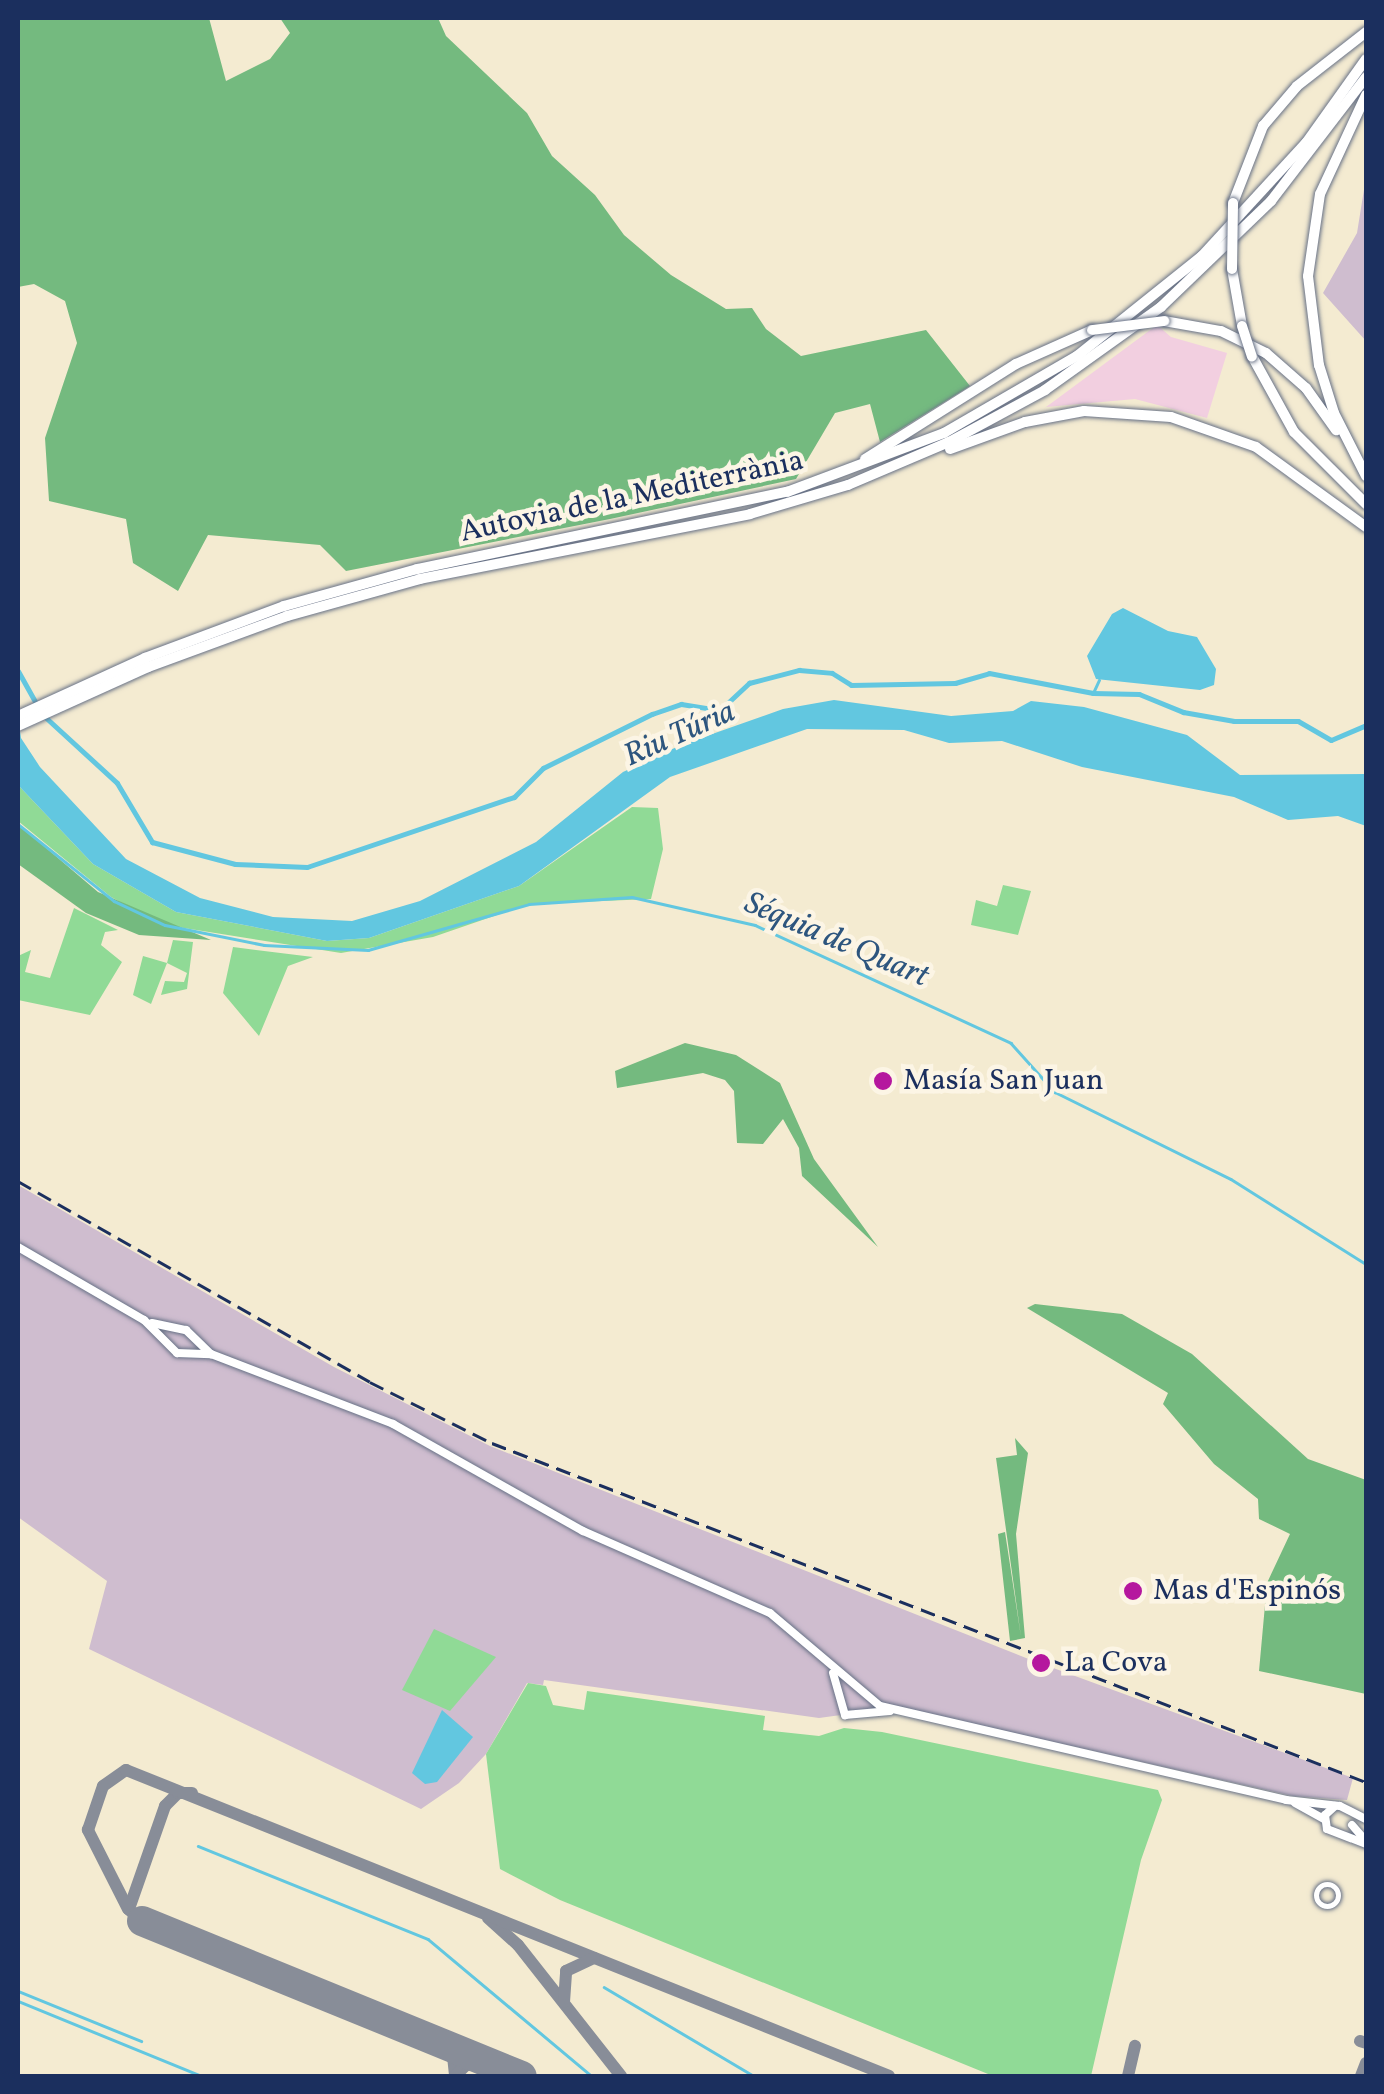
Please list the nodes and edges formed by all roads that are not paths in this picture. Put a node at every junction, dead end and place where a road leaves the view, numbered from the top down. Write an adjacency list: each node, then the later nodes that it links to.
1 (1366, 32): 9 (highway, bridge)
2 (1366, 59): 8 (highway, Autovia de la Mediterrània)
3 (1366, 78): 6 (highway, Autovia de la Mediterrània)
4 (1366, 95): 5 (highway)
5 (1354, 456): 7 (highway); 8 (highway, bridge)
6 (902, 464): 10 (highway); 11 (highway, Autovia de la Mediterrània)
7 (1366, 476)
8 (787, 492): 11 (highway, Autovia de la Mediterrània)
9 (1366, 504)
10 (1366, 526)
11 (79, 692): 12 (highway, Autovia de la Mediterrània); 13 (highway, Autovia de la Mediterrània)
12 (18, 716)
13 (18, 726)
14 (18, 1247): 15 (main road)
15 (144, 1320): 16 (main road); 17 (main road)
16 (176, 1330): 17 (main road); 18 (main road)
17 (169, 1340): 19 (main road)
18 (194, 1340): 19 (main road); 20 (main road)
19 (190, 1352): 20 (main road)
20 (212, 1354): 21 (main road)
21 (830, 1664): 22 (main road); 24 (main road)
22 (853, 1688): 23 (main road); 24 (main road)
23 (867, 1699): 25 (main road); 26 (main road)
24 (839, 1700): 26 (main road)
25 (899, 1711): 26 (main road); 27 (main road)
26 (862, 1714)
27 (1286, 1800): 28 (main road); 30 (main road)
28 (1335, 1806): 29 (main road); 30 (main road)
29 (1350, 1812): 31 (main road); 32 (main road)
30 (1324, 1820): 33 (main road)
31 (1366, 1820): 32 (main road)
32 (1352, 1824): 33 (main road); 34 (main road)
33 (1342, 1834): 34 (main road)
34 (1366, 1842)
35 (1322, 1885): 35 (street)

